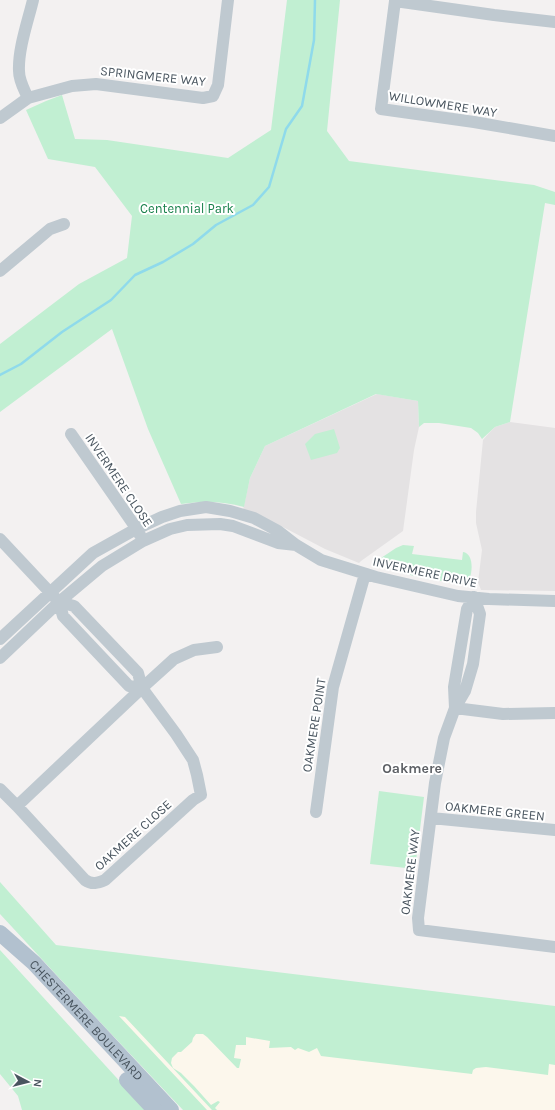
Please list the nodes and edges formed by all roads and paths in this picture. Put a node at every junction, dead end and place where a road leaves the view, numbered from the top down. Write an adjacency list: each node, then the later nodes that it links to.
1 (33, 0): 4 (street)
2 (228, 0): 4 (street, SPRINGMERE WAY)
3 (555, 22): 6 (street, WILLOWMERE WAY)
4 (28, 98): 5 (street, SPRINGMERE WAY)
5 (0, 118)
6 (555, 136)
7 (64, 224): 8 (street)
8 (0, 271)
9 (71, 434): 10 (street, INVERMERE CLOSE)
10 (136, 529): 12 (street, INVERMERE CLOSE); 13 (street, INVERMERE DRIVE); 15 (street, INVERMERE DRIVE)
11 (0, 539): 15 (street)
12 (143, 541): 13 (street, INVERMERE DRIVE); 18 (street, INVERMERE DRIVE)
13 (296, 545): 14 (street, INVERMERE DRIVE)
14 (365, 574): 16 (street, INVERMERE DRIVE); 27 (street, OAKMERE POINT)
15 (50, 592): 18 (street); 19 (street, INVERMERE DRIVE)
16 (474, 597): 17 (street, INVERMERE DRIVE); 23 (street, OAKMERE WAY)
17 (555, 601)
18 (59, 602): 21 (street, INVERMERE DRIVE); 22 (street, OAKMERE CLOSE)
19 (0, 639)
20 (216, 647): 22 (street)
21 (0, 658)
22 (142, 688): 26 (street); 26 (street, OAKMERE CLOSE)
23 (455, 708): 24 (street); 28 (street, OAKMERE WAY)
24 (555, 713)
25 (0, 789): 26 (street)
26 (17, 806)
27 (316, 812)
28 (431, 818): 29 (street, OAKMERE GREEN); 31 (street, OAKMERE WAY)
29 (555, 830)
30 (0, 934): 32 (main road, CHESTERMERE BOULEVARD); 33 (main road, CHESTERMERE BOULEVARD)
31 (555, 947)
32 (155, 1110)
33 (171, 1110)

